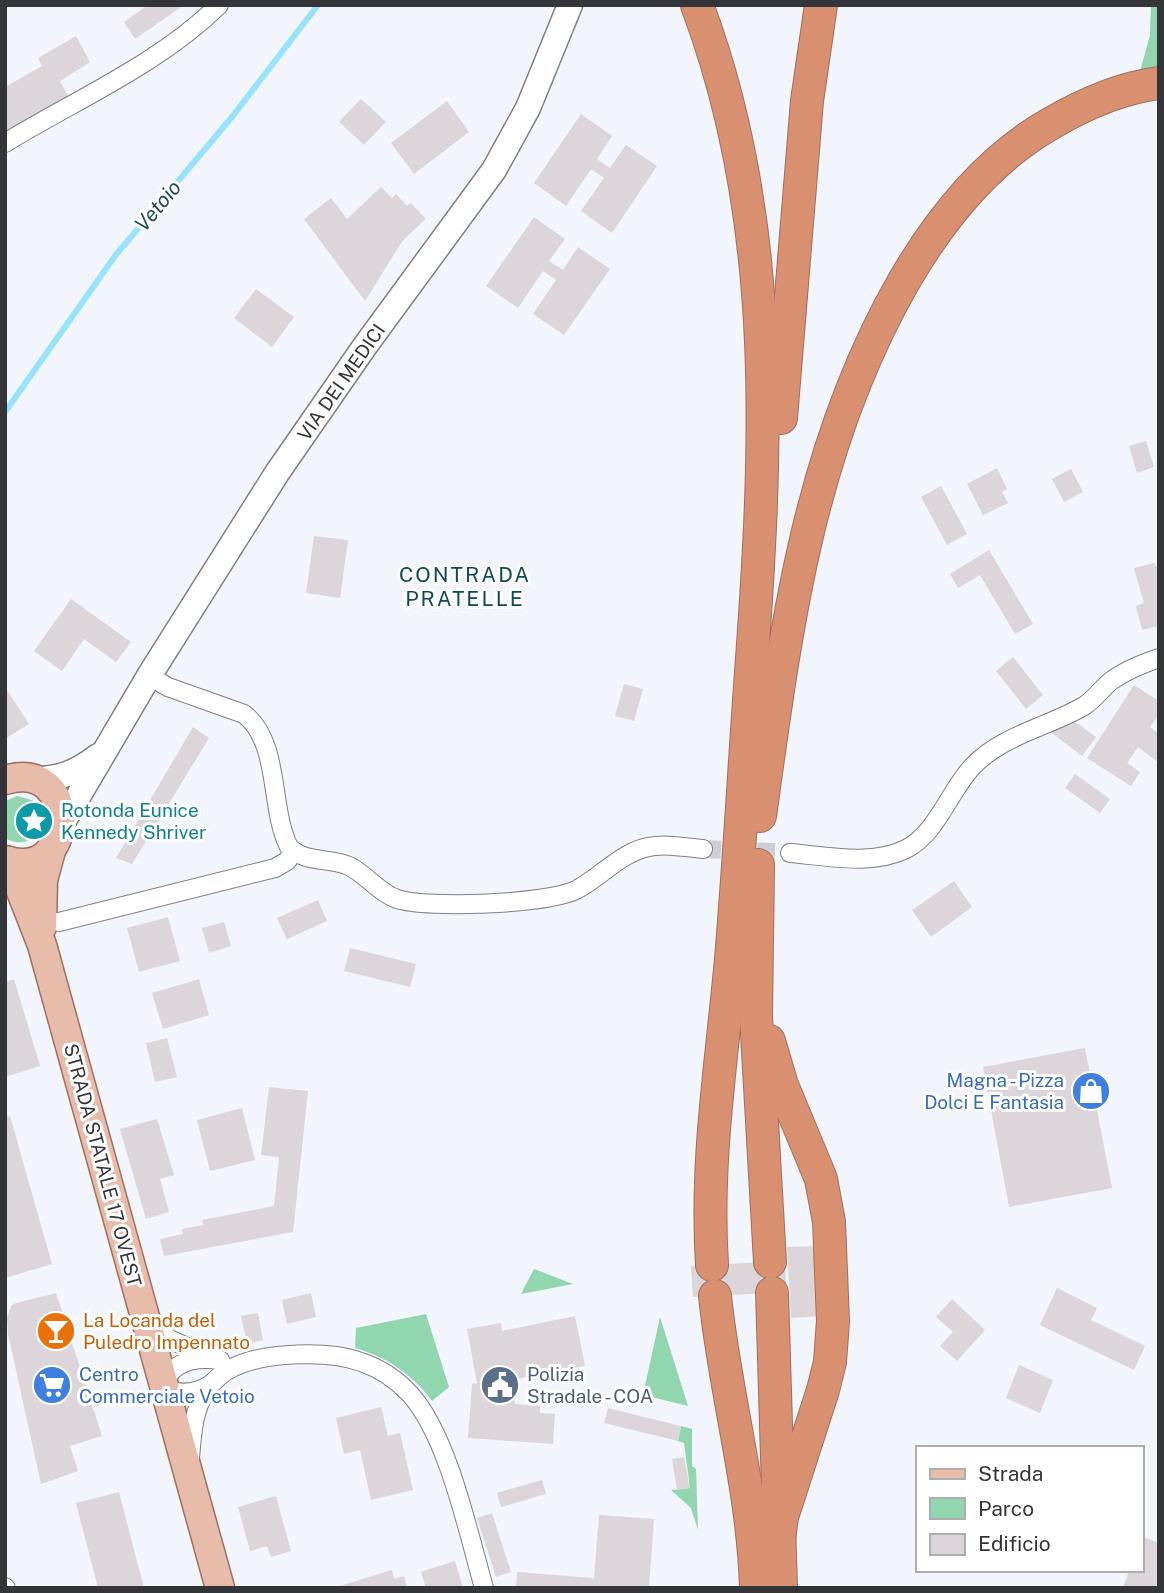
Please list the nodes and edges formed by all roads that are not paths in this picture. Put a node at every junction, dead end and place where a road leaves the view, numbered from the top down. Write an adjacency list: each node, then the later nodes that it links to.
1 (219, 5): 6 (street)
2 (570, 5): 8 (street, VIA DEI MEDICI)
3 (697, 5): 11 (highway)
4 (821, 5): 11 (highway)
5 (1159, 83): 11 (highway)
6 (5, 143)
7 (1159, 658): 15 (street)
8 (149, 676): 9 (street, VIA DEI MEDICI); 14 (street)
9 (101, 754): 10 (street, VIA DEI MEDICI); 12 (street, VIA DEI MEDICI)
10 (16, 776): 12 (main road)
11 (750, 822): 19 (highway); 21 (highway)
12 (57, 836): 16 (main road); 18 (main road, STRADA STATALE 17 OVEST)
13 (703, 849): 14 (street)
14 (295, 852): 17 (street)
15 (790, 853)
16 (7, 860): 18 (main road, STRADA STATALE 17 OVEST)
17 (59, 922)
18 (42, 945): 24 (main road, STRADA STATALE 17 OVEST)
19 (756, 949): 20 (highway); 30 (highway)
20 (770, 1262)
21 (712, 1265)
22 (772, 1293): 30 (highway)
23 (715, 1296): 33 (highway)
24 (143, 1314): 25 (street); 28 (main road, STRADA STATALE 17 OVEST)
25 (220, 1360): 26 (street); 28 (street)
26 (255, 1360): 27 (street); 32 (street)
27 (215, 1381): 28 (street); 29 (street)
28 (163, 1388): 29 (main road, STRADA STATALE 17 OVEST)
29 (189, 1479): 31 (main road, STRADA STATALE 17 OVEST)
30 (778, 1547): 34 (highway)
31 (220, 1588)
32 (484, 1588)
33 (755, 1588)
34 (781, 1588)

